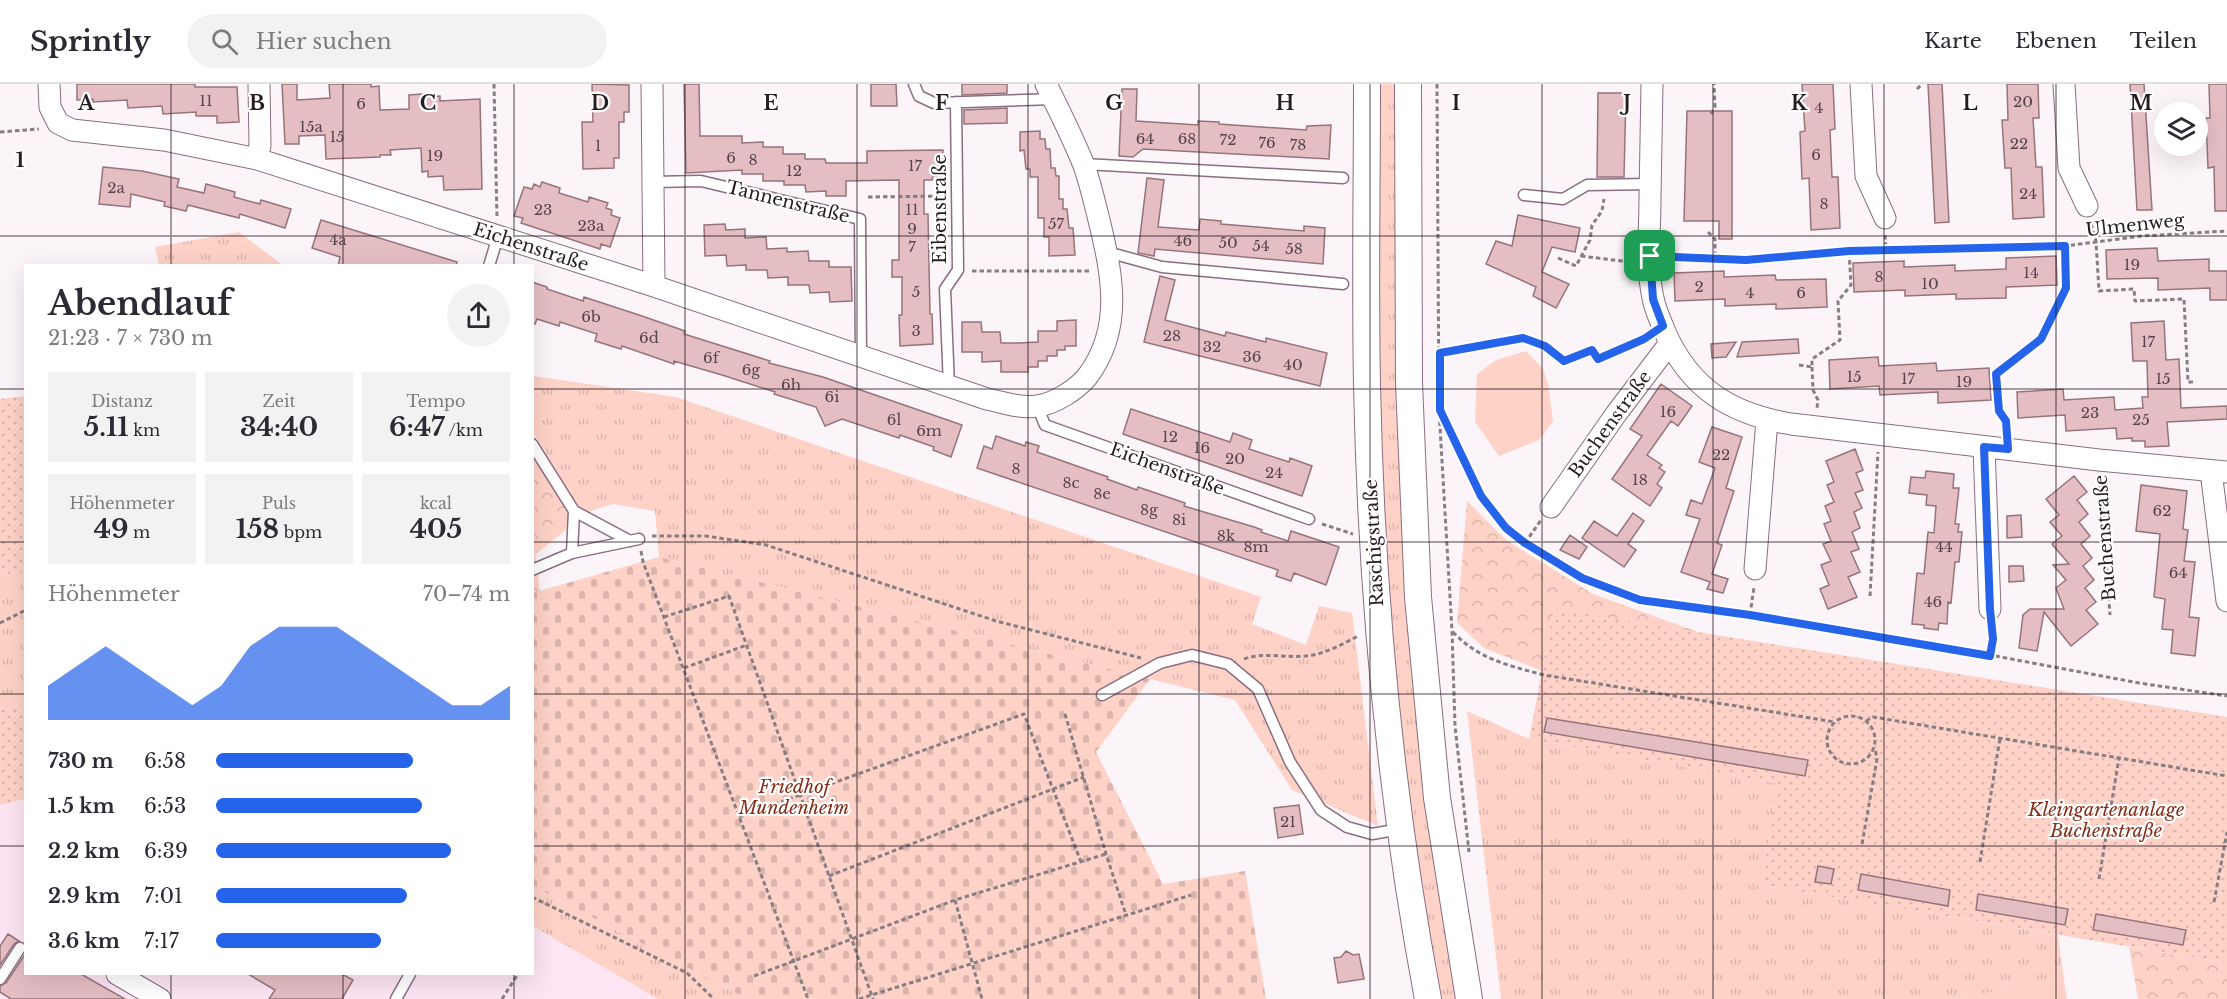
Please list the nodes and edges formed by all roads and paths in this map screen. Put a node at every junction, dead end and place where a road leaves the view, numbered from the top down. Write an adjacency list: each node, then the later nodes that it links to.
1 (49, 84): 18 (street)
2 (259, 84): 20 (street)
3 (494, 84): 33 (path)
4 (652, 84): 23 (street)
5 (914, 84): 16 (lane)
6 (1368, 84): 100 (street, Raschigstraße)
7 (1408, 84): 99 (street)
8 (1437, 84): 47 (path)
9 (1652, 84): 24 (street, Buchenstraße)
10 (1714, 84): 17 (path)
11 (1860, 84): 30 (street)
12 (1922, 84): 14 (path)
13 (2064, 84): 29 (street)
14 (1917, 89)
15 (1050, 92): 16 (lane); 21 (street, Eichenstraße)
16 (956, 102): 26 (lane, Eibenstraße)
17 (1711, 114)
18 (57, 123): 19 (path); 20 (street, Eichenstraße)
19 (0, 132)
20 (257, 159): 33 (street, Eichenstraße)
21 (1084, 164): 22 (lane); 40 (street, Eichenstraße)
22 (1343, 178)
23 (652, 182): 45 (street); 48 (lane, Tannenstraße)
24 (1651, 184): 25 (lane); 41 (street, Buchenstraße)
25 (1606, 185): 27 (lane); 37 (path)
26 (957, 195): 28 (path); 43 (lane, Eibenstraße)
27 (1524, 195)
28 (868, 197)
29 (2087, 206)
30 (1885, 218)
31 (2227, 231): 34 (path, Ulmenweg)
32 (1708, 232): 39 (path)
33 (498, 236): 42 (lane); 45 (street, Eichenstraße)
34 (2096, 241): 35 (path, Ulmenweg); 51 (path)
35 (2065, 246): 36 (path, Ulmenweg); 60 (path)
36 (1849, 251): 39 (path, Ulmenweg); 50 (path)
37 (1581, 256): 38 (path, Ulmenweg); 41 (path, Ulmenweg)
38 (1558, 258)
39 (1715, 259): 41 (path, Ulmenweg)
40 (1108, 260): 43 (path); 44 (lane); 53 (street, Eichenstraße)
41 (1650, 260): 46 (street, Buchenstraße)
42 (490, 264)
43 (958, 270): 52 (lane, Eibenstraße)
44 (1343, 284)
45 (654, 286): 48 (street, Eichenstraße)
46 (1666, 334): 47 (path); 55 (street, Buchenstraße); 63 (street, Buchenstraße)
47 (1440, 353): 54 (path)
48 (861, 356): 52 (street, Eichenstraße)
49 (1799, 365): 50 (path)
50 (1812, 367): 56 (path)
51 (2196, 382)
52 (949, 386): 53 (street, Eichenstraße)
53 (1037, 406): 65 (lane, Eichenstraße)
54 (1440, 410): 68 (path); 80 (path)
55 (1767, 420): 56 (street, Buchenstraße); 71 (street)
56 (1816, 427): 57 (street, Buchenstraße)
57 (1878, 435): 59 (street, Buchenstraße); 72 (path)
58 (534, 447): 64 (lane)
59 (1984, 447): 60 (street, Buchenstraße); 74 (street)
60 (2008, 449): 61 (street, Buchenstraße)
61 (2099, 460): 62 (street, Buchenstraße); 77 (path, Buchenstraße)
62 (2219, 471): 73 (street, Buchenstraße)
63 (1551, 507): 68 (path)
64 (574, 511): 67 (lane); 69 (lane)
65 (1309, 519): 66 (path)
66 (1355, 535)
67 (635, 540): 69 (lane); 78 (path); 84 (path)
68 (1525, 543): 76 (path)
69 (572, 553): 70 (lane)
70 (534, 569)
71 (1755, 569): 76 (path)
72 (1870, 596)
73 (2227, 601)
74 (1990, 609): 83 (path)
75 (24, 611): 79 (path)
76 (1750, 615): 83 (path)
77 (2110, 615)
78 (664, 617): 82 (path); 86 (path)
79 (0, 623)
80 (1452, 631): 91 (path); 105 (path)
81 (1362, 633): 85 (path)
82 (747, 645): 86 (path); 98 (path)
83 (1990, 656): 88 (path)
84 (1160, 663): 85 (lane); 87 (lane)
85 (1228, 664): 102 (lane)
86 (683, 668): 101 (path)
87 (1102, 695)
88 (2227, 696)
89 (1065, 714): 96 (path)
90 (1866, 721): 91 (path); 92 (path); 93 (path)
91 (1835, 722): 93 (path)
92 (2000, 738): 94 (path); 108 (path)
93 (1875, 746): 104 (path)
94 (2119, 758): 95 (path); 110 (path)
95 (2227, 776)
96 (1084, 777): 97 (path); 106 (path)
97 (1053, 789): 98 (path); 107 (path); 109 (path)
98 (800, 795): 101 (path); 109 (path)
99 (1437, 798): 100 (street); 134 (street)
100 (1397, 803): 102 (street, Raschigstraße)
101 (739, 817): 118 (path)
102 (1400, 829): 133 (street, Raschigstraße)
103 (2227, 832): 114 (path)
104 (1862, 844)
105 (1469, 852)
106 (1106, 855): 107 (path); 115 (path)
107 (1082, 862): 113 (path)
108 (1980, 862)
109 (829, 876): 116 (path)
110 (2099, 879)
111 (1191, 895): 115 (path)
112 (534, 898): 129 (path)
113 (955, 900): 116 (path); 119 (path)
114 (2214, 902)
115 (1126, 915): 119 (path)
116 (852, 939): 118 (path); 125 (path)
117 (20, 948): 124 (lane)
118 (794, 962): 123 (path); 130 (path)
119 (972, 963): 125 (path); 132 (path)
120 (119, 975): 126 (street)
121 (409, 975): 127 (lane)
122 (517, 975): 128 (path)
123 (754, 976)
124 (0, 979)
125 (873, 997): 131 (path)
126 (160, 999)
127 (396, 999)
128 (502, 999)
129 (714, 999)
130 (808, 999)
131 (859, 999)
132 (982, 999)
133 (1428, 999)
134 (1469, 999)

